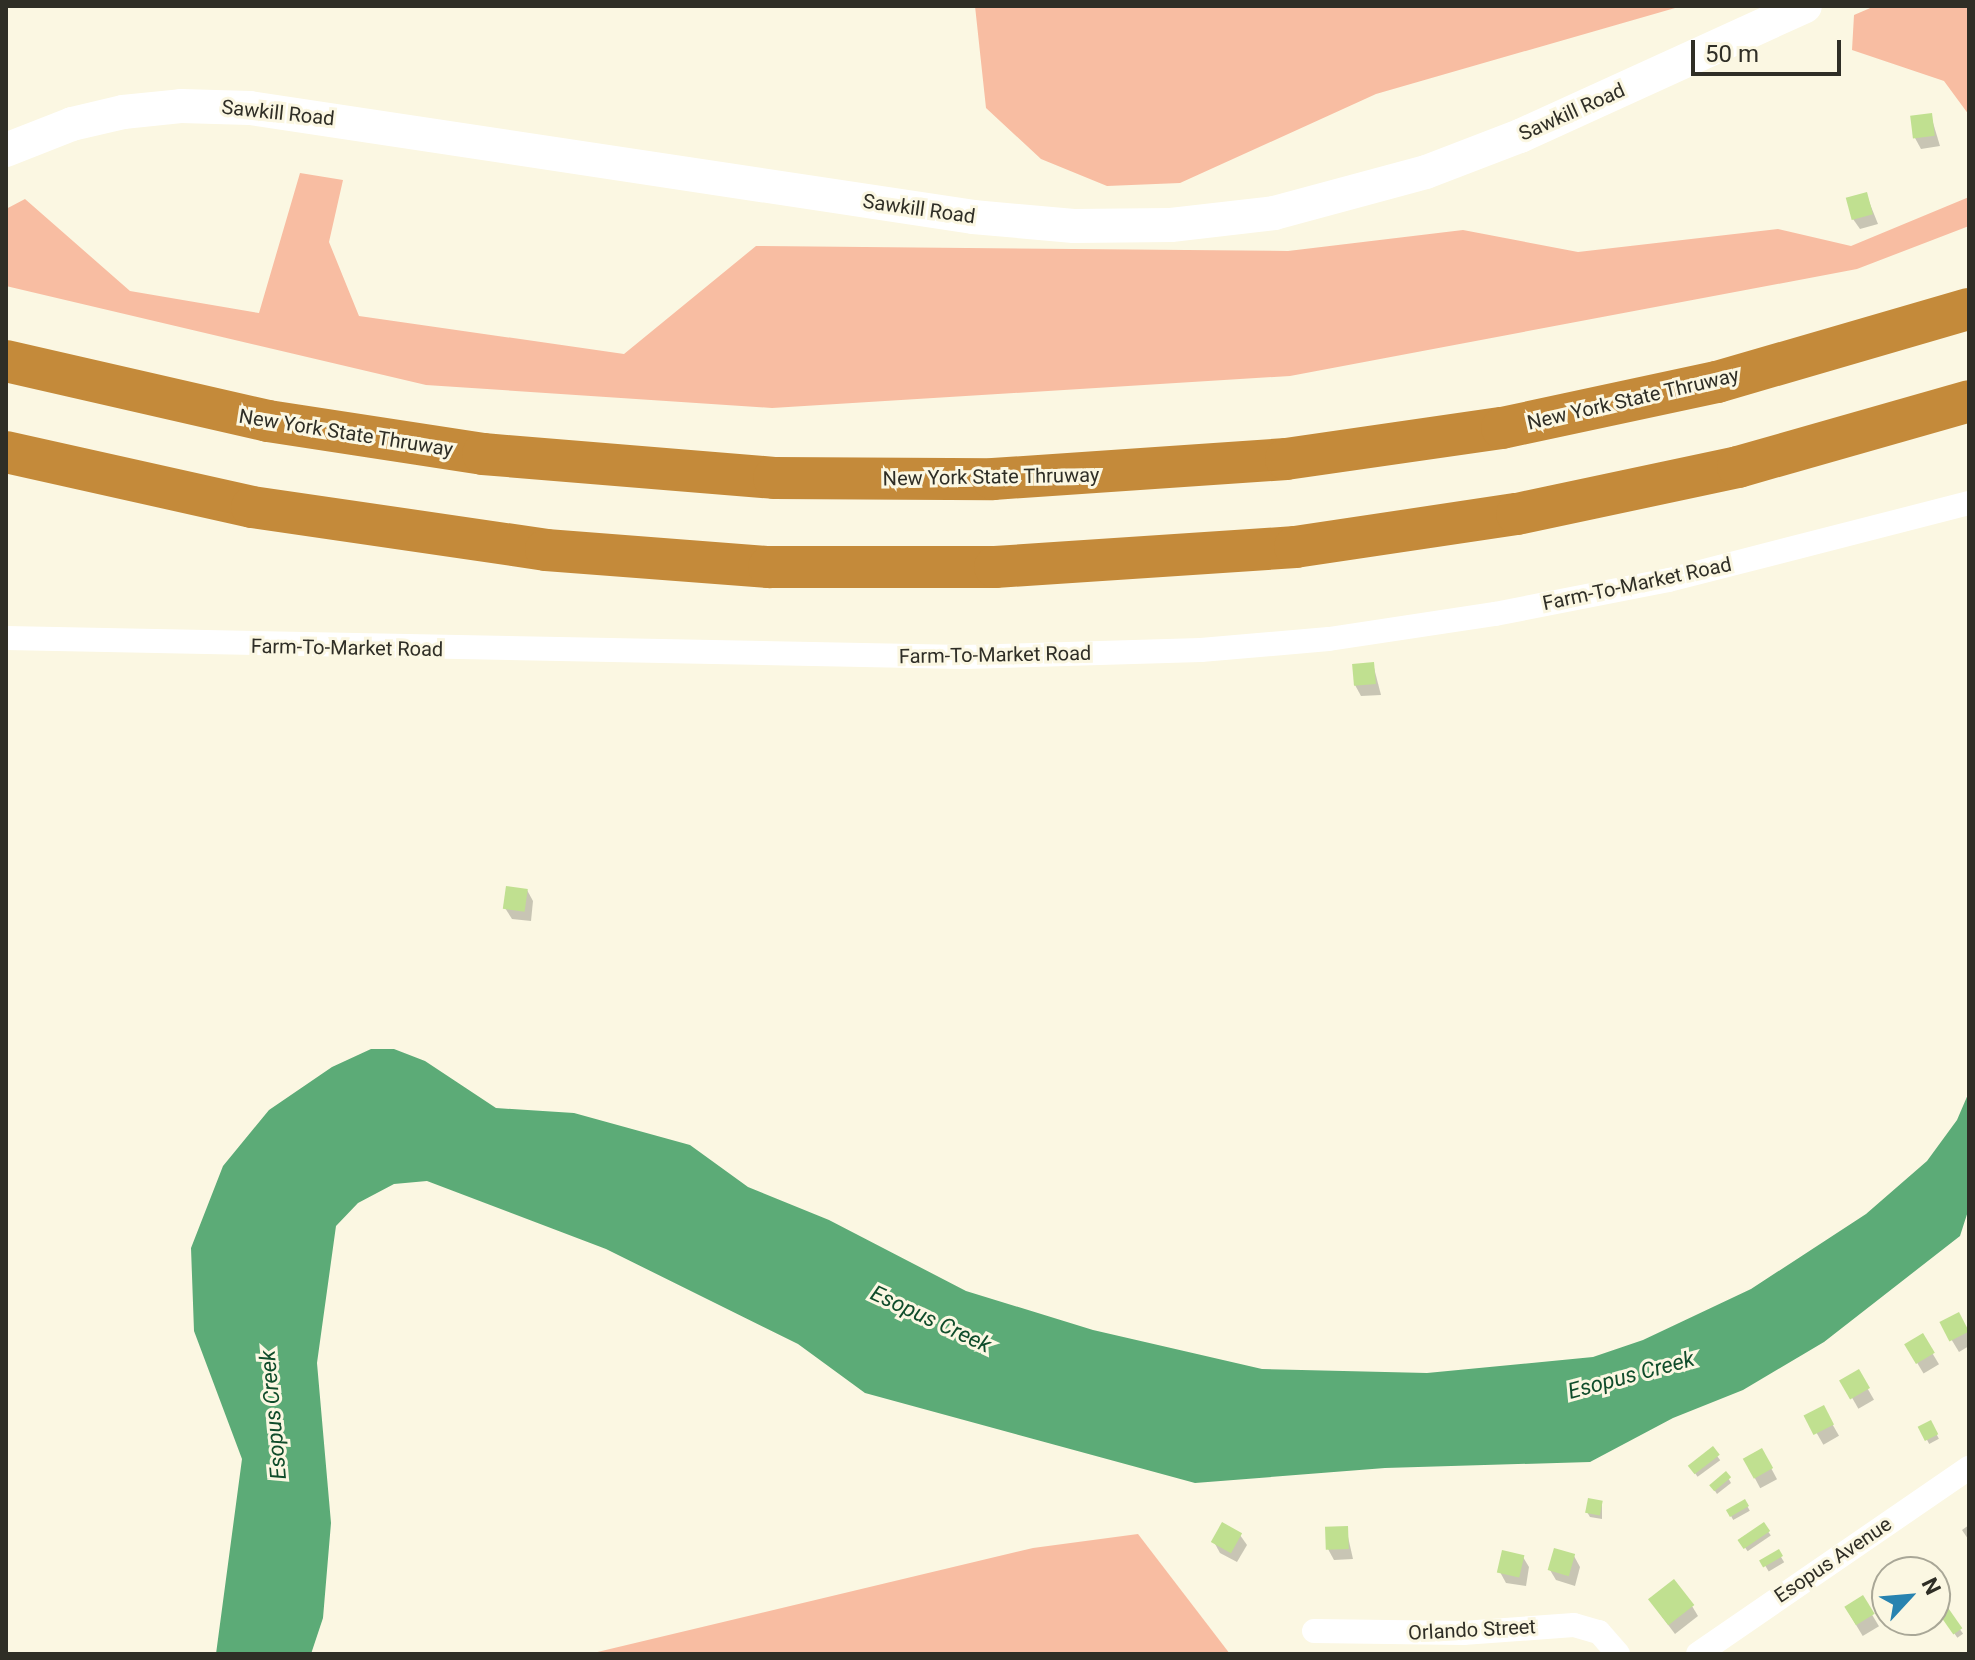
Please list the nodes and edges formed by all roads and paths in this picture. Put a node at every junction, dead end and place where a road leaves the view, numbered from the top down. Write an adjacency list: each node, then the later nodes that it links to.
1 (1805, 6): 2 (street, Sawkill Road)
2 (6, 150)
3 (1969, 309): 4 (highway, New York State Thruway)
4 (6, 361)
5 (1969, 401): 6 (highway)
6 (6, 452)
7 (1969, 503): 8 (street, Farm-To-Market Road)
8 (6, 638)
9 (1969, 1468): 12 (street, Esopus Avenue)
10 (1314, 1631): 11 (street, Orlando Street)
11 (1618, 1654)
12 (1698, 1654)

